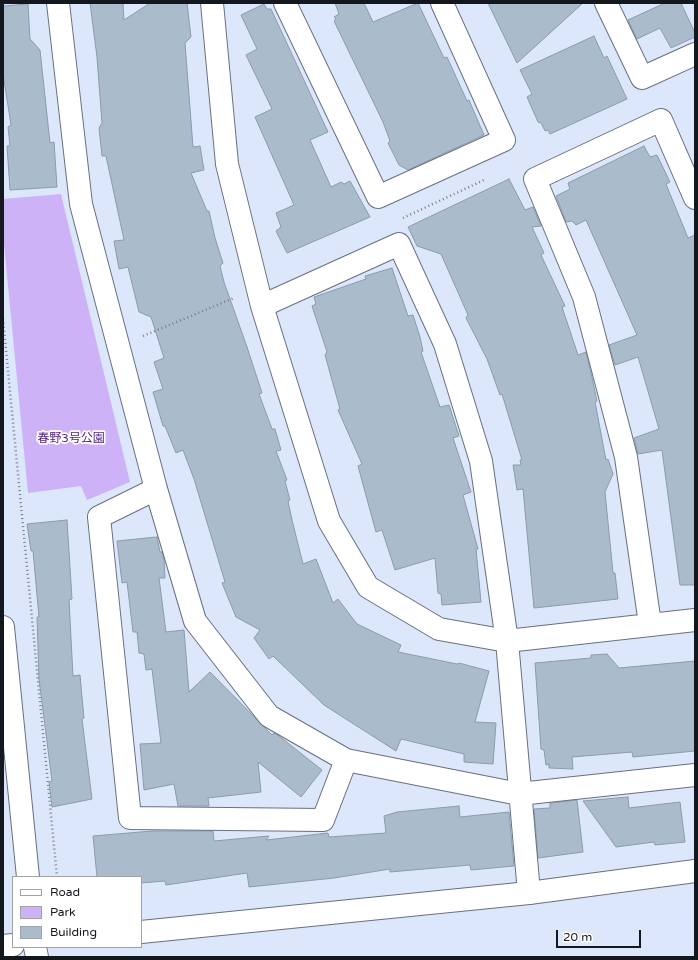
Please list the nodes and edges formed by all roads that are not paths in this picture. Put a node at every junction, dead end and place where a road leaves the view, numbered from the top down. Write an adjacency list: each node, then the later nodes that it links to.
1 (58, 3): 9 (street)
2 (212, 3): 8 (street)
3 (285, 3): 4 (street)
4 (442, 3)
5 (606, 3): 6 (street)
6 (695, 54)
7 (695, 198): 11 (street)
8 (260, 297): 13 (street); 13 (street)
9 (156, 489): 14 (street); 14 (street)
10 (695, 620): 11 (street)
11 (650, 624): 13 (street)
12 (3, 627): 18 (street)
13 (507, 641): 16 (street)
14 (346, 760): 16 (street)
15 (695, 775): 16 (street)
16 (519, 794): 19 (street)
17 (695, 871): 19 (street)
18 (28, 876)
19 (529, 892): 20 (street)
20 (142, 932)

